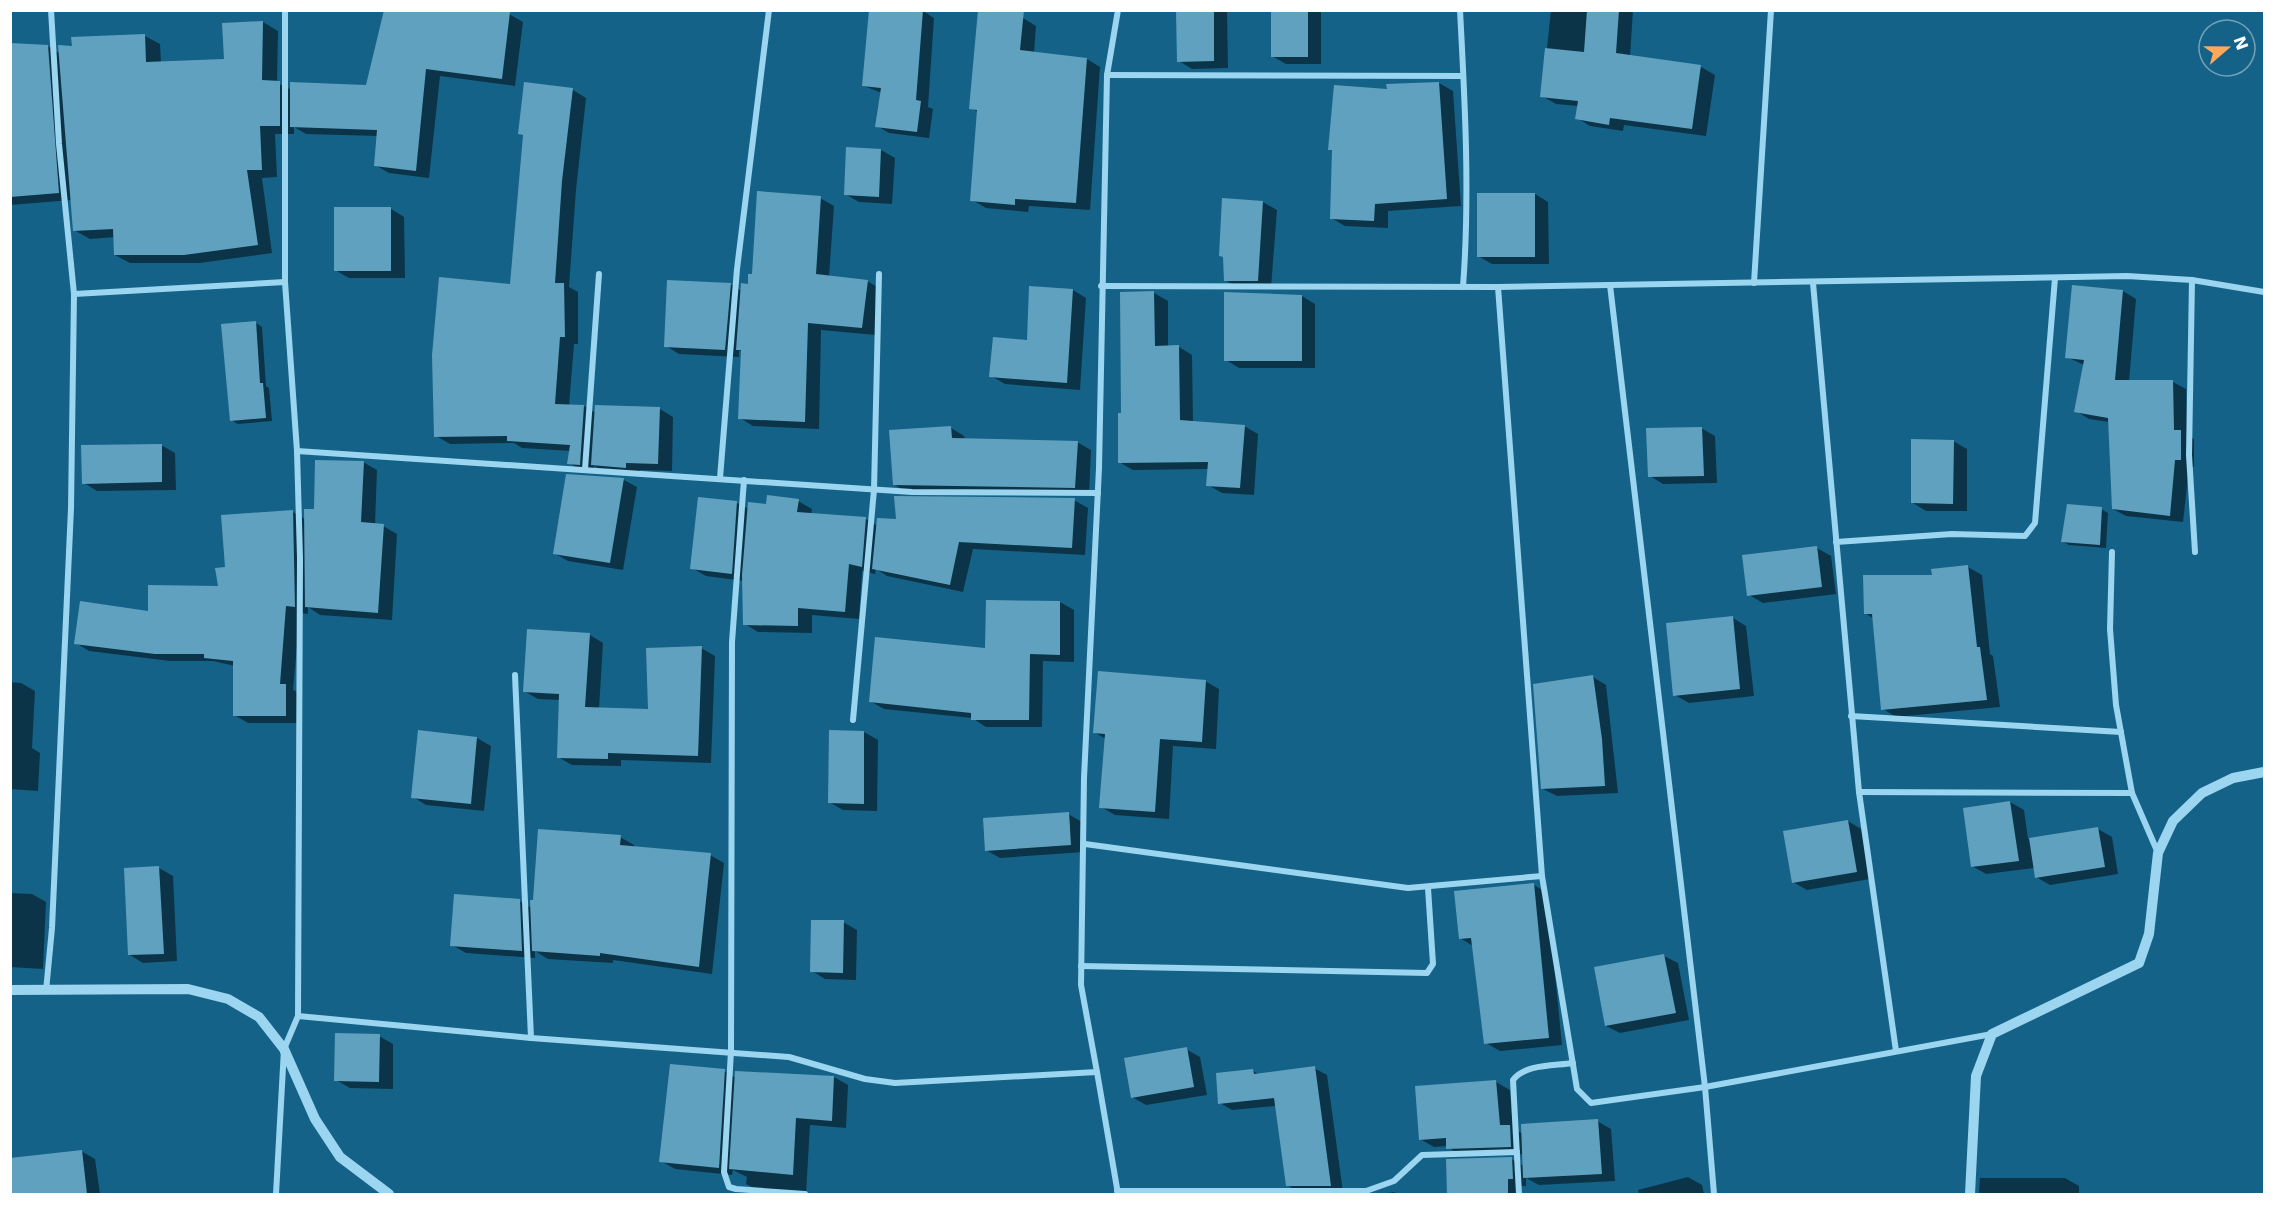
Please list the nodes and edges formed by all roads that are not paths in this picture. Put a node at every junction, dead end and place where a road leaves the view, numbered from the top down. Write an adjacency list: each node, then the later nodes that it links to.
1 (51, 10): 21 (street)
2 (285, 10): 13 (street)
3 (769, 10): 24 (street)
4 (1118, 10): 7 (street)
5 (1460, 10): 8 (street)
6 (1771, 10): 14 (street)
7 (1107, 75): 8 (street); 17 (street)
8 (1463, 76): 19 (street)
9 (599, 274): 23 (street)
10 (879, 274): 26 (street)
11 (2055, 278): 12 (street); 15 (street); 28 (street)
12 (2192, 280): 20 (street); 30 (street)
13 (285, 282): 21 (street); 22 (street)
14 (1754, 283): 15 (street); 16 (street)
15 (1813, 283): 28 (street)
16 (1610, 285): 18 (street); 53 (street)
17 (1101, 286): 19 (street); 27 (street)
18 (1498, 286): 19 (street); 40 (street)
19 (1463, 287)
20 (2265, 292)
21 (74, 294): 44 (street)
22 (297, 451): 23 (street); 45 (street)
23 (585, 469): 24 (street)
24 (720, 478): 25 (street)
25 (744, 480): 26 (street); 49 (street)
26 (874, 489): 27 (street); 33 (street)
27 (1098, 493): 38 (street)
28 (1836, 542): 32 (street)
29 (2112, 552): 34 (street)
30 (2195, 552)
31 (515, 675): 47 (street)
32 (1851, 716): 34 (street); 36 (street)
33 (853, 720)
34 (2121, 732): 37 (street)
35 (2265, 772): 39 (street)
36 (1859, 792): 37 (street); 50 (street)
37 (2132, 793): 39 (street)
38 (1085, 844): 41 (street); 42 (street)
39 (2158, 853): 46 (street)
40 (1542, 876): 41 (street); 51 (street)
41 (1428, 888): 42 (street)
42 (1081, 966): 52 (street)
43 (10, 990): 44 (street)
44 (46, 991): 48 (street)
45 (298, 1016): 47 (street); 48 (street)
46 (1992, 1034): 50 (street); 61 (street)
47 (531, 1038): 49 (street)
48 (284, 1049): 56 (street); 57 (street)
49 (731, 1051): 52 (street); 58 (street)
50 (1896, 1051): 53 (street)
51 (1573, 1064): 53 (street); 54 (street)
52 (1097, 1072): 55 (street)
53 (1705, 1087): 60 (street)
54 (1516, 1152): 55 (street); 59 (street)
55 (1118, 1193)
56 (276, 1194)
57 (389, 1194)
58 (805, 1194)
59 (1519, 1194)
60 (1714, 1194)
61 (1970, 1194)

